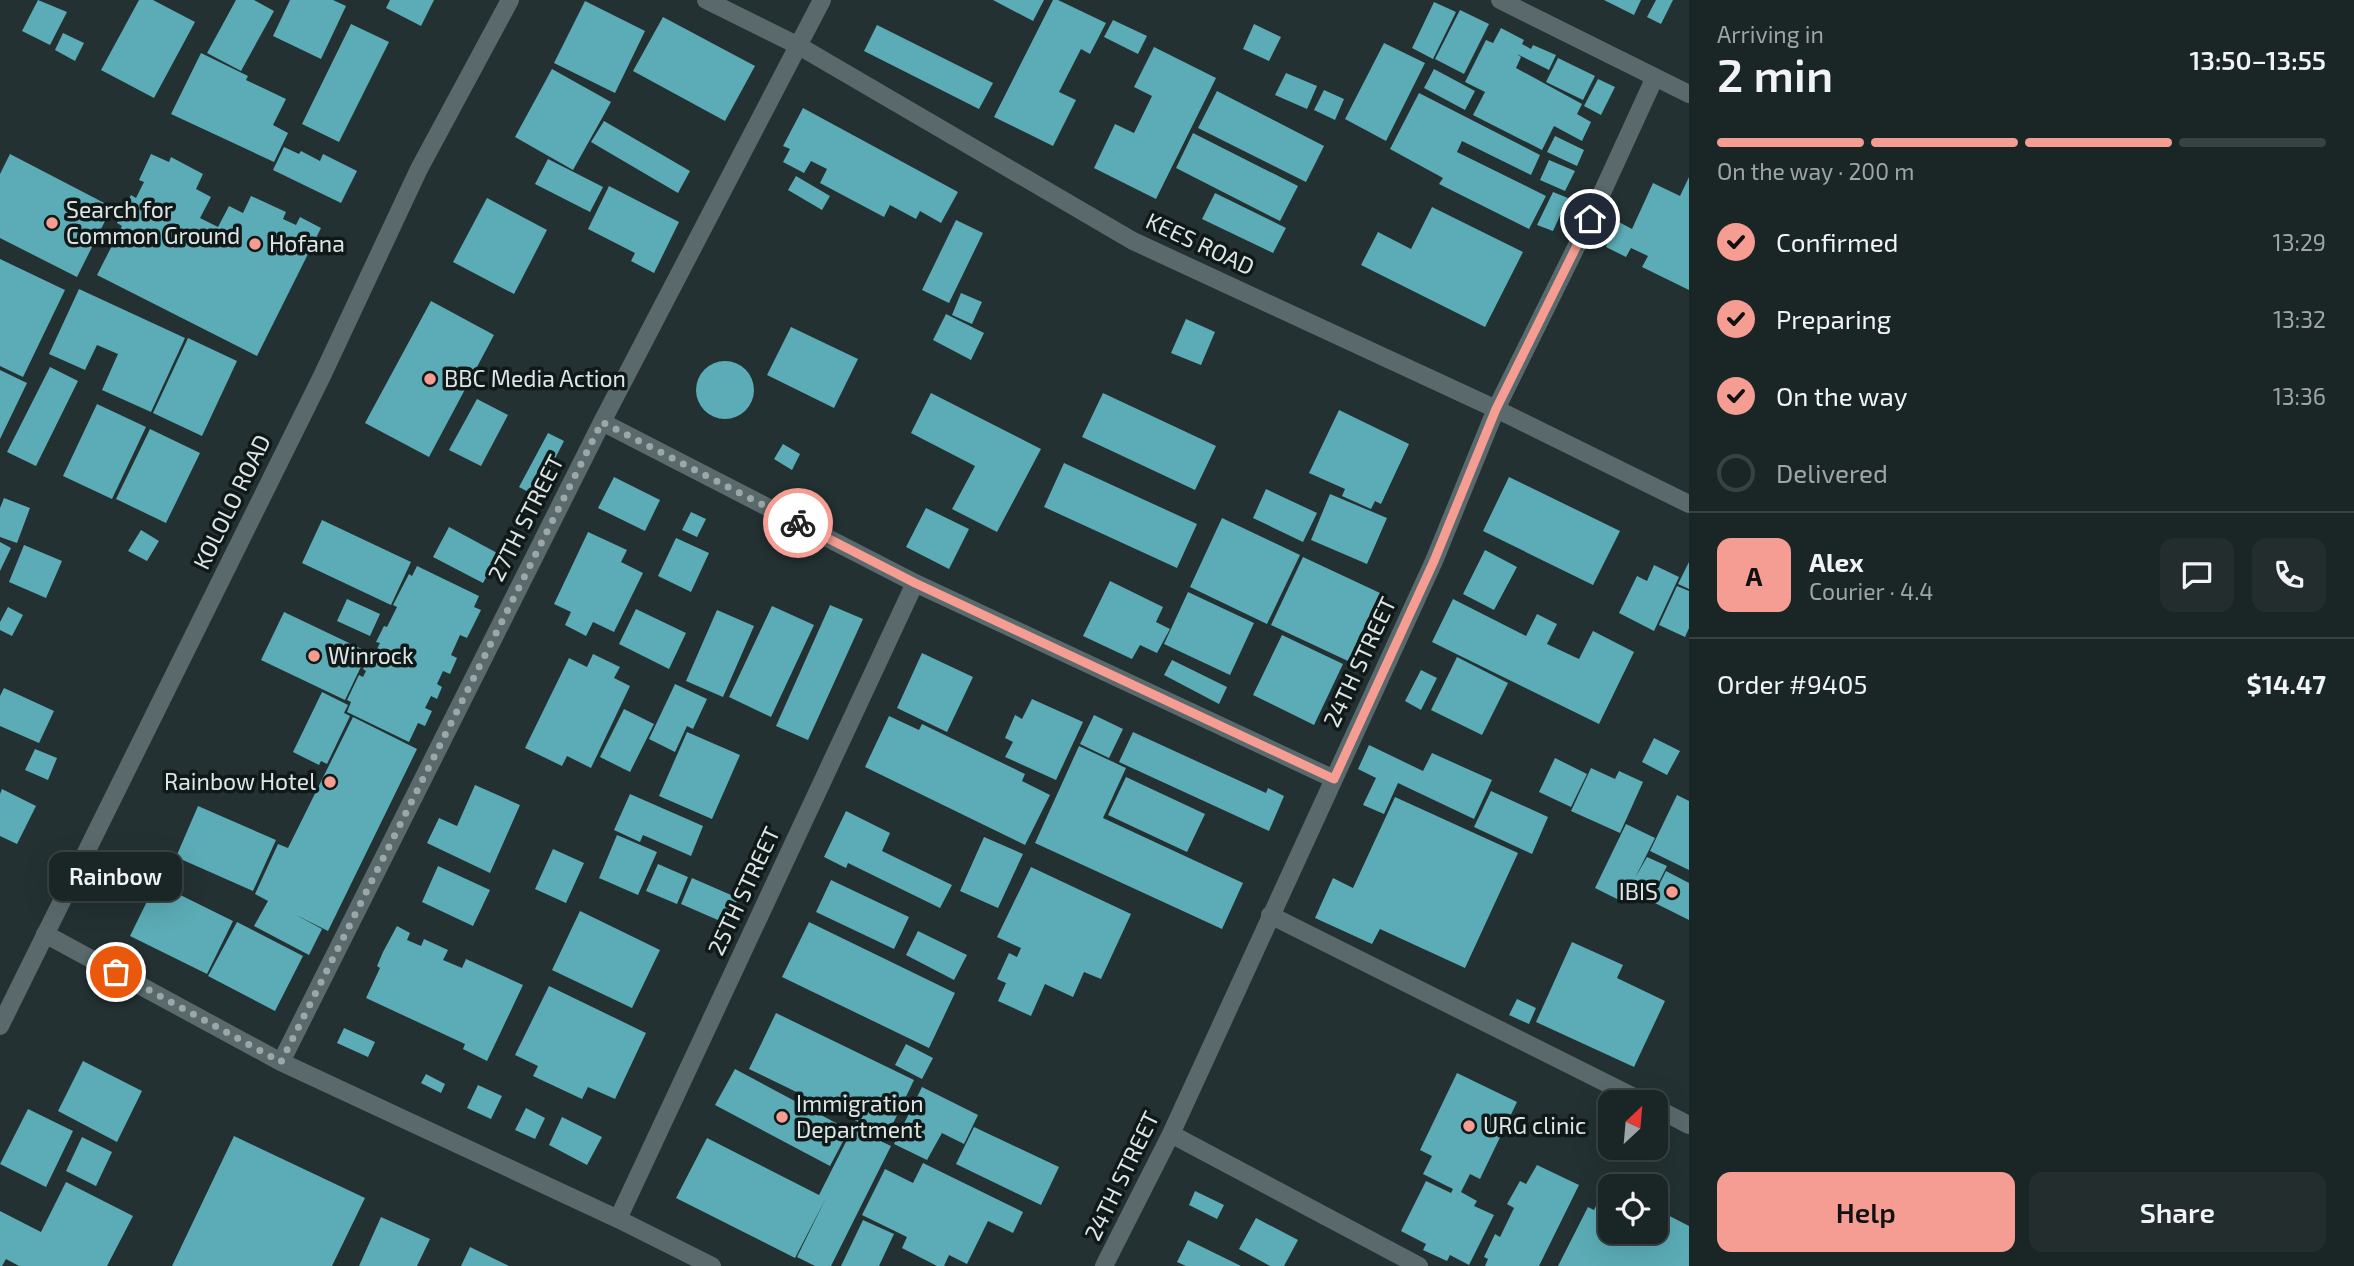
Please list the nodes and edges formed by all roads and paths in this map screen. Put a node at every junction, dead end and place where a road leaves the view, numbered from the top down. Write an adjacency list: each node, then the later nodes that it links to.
1 (510, 0): 14 (street, KOLOLO ROAD)
2 (706, 0): 5 (street, KEES ROAD)
3 (822, 0): 5 (street, 27TH STREET)
4 (1500, 0): 6 (street)
5 (799, 46): 8 (street, KEES ROAD); 9 (street, 27TH STREET)
6 (1656, 76): 7 (street); 8 (street, 24TH STREET)
7 (1689, 93)
8 (1496, 409): 10 (street, KEES ROAD); 12 (street, 24TH STREET)
9 (602, 422): 11 (street); 16 (street, 27TH STREET)
10 (1689, 503)
11 (915, 583): 12 (street); 21 (street, 25TH STREET)
12 (1334, 779): 13 (street, 24TH STREET)
13 (1270, 915): 17 (street); 20 (street, 24TH STREET)
14 (45, 934): 15 (street, KOLOLO ROAD); 16 (street)
15 (0, 1026)
16 (281, 1062): 21 (street)
17 (1620, 1090)
18 (1668, 1114): 19 (street)
19 (1689, 1125)
20 (1171, 1134): 23 (street, 24TH STREET); 24 (street)
21 (618, 1219): 22 (street)
22 (712, 1266)
23 (1104, 1266)
24 (1419, 1266)

